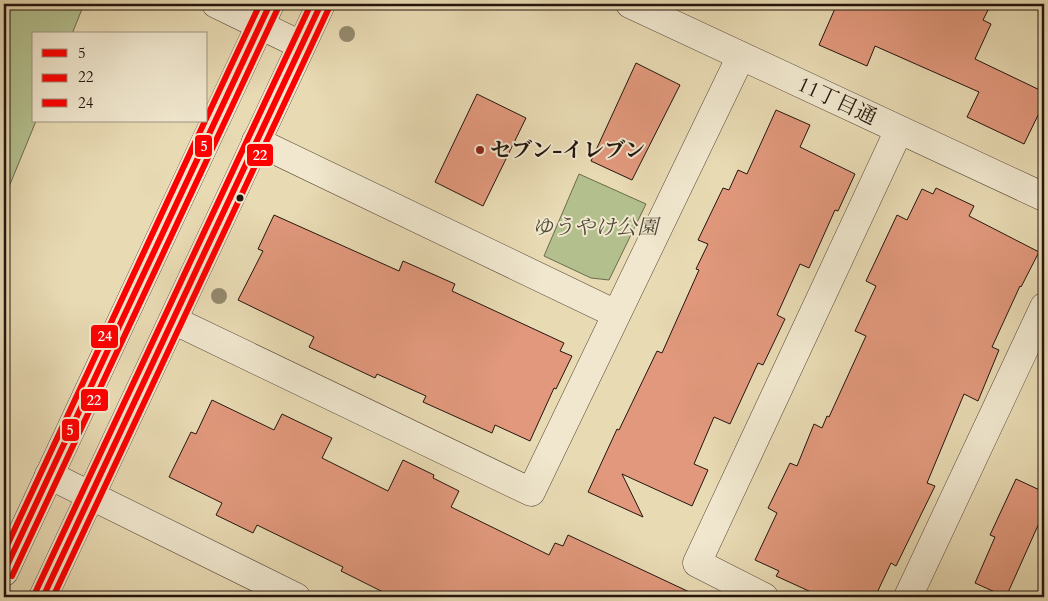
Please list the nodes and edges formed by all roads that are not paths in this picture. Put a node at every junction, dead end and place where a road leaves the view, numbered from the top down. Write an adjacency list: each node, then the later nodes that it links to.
1 (216, 4): 4 (street)
2 (321, 4): 5 (street)
3 (630, 4): 6 (street, 11丁目通)
4 (265, 14): 5 (street); 13 (street)
5 (301, 45): 8 (street)
6 (741, 56): 7 (street, 11丁目通); 11 (street)
7 (900, 130): 9 (street, 11丁目通); 18 (street)
8 (256, 141): 11 (street); 12 (street)
9 (1044, 197)
10 (1044, 307): 19 (street)
11 (616, 314): 12 (street)
12 (173, 320): 14 (street)
13 (49, 475): 14 (street); 15 (street)
14 (91, 495): 16 (street); 17 (street)
15 (4, 572)
16 (43, 597)
17 (296, 597)
18 (764, 597)
19 (908, 597)

